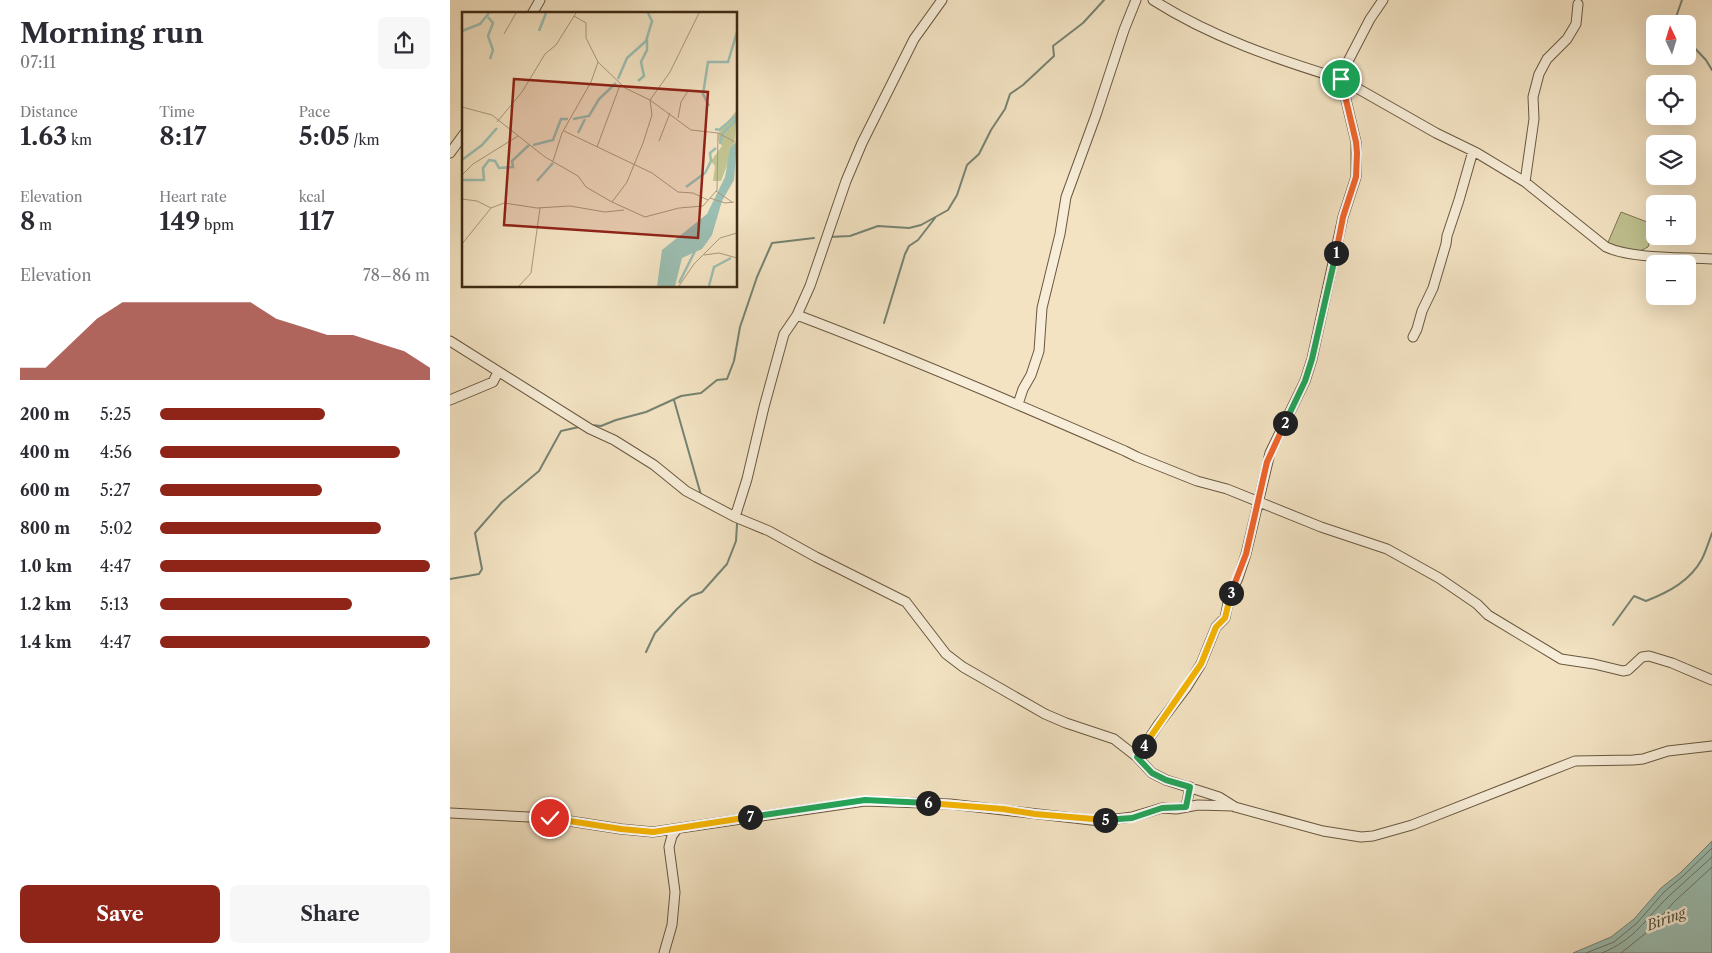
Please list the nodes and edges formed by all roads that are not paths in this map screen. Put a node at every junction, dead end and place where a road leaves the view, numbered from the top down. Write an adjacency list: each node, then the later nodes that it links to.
1 (540, 0): 7 (street)
2 (942, 0): 14 (street)
3 (1136, 0): 19 (street)
4 (1153, 0): 8 (street)
5 (1383, 0): 8 (street)
6 (1578, 4): 12 (street)
7 (533, 12)
8 (1341, 79): 10 (street); 20 (street)
9 (462, 137): 11 (street)
10 (1473, 151): 12 (street); 15 (street)
11 (450, 154)
12 (1525, 182): 13 (street)
13 (1712, 259)
14 (798, 315): 19 (street); 21 (street)
15 (1413, 337)
16 (450, 341): 17 (street)
17 (498, 372): 18 (street); 21 (street)
18 (450, 400)
19 (1018, 404): 20 (street)
20 (1259, 501): 22 (street); 24 (street)
21 (735, 517): 24 (street)
22 (1712, 680)
23 (1712, 746): 27 (street)
24 (1137, 757): 25 (street)
25 (1190, 787): 26 (street); 27 (street)
26 (1186, 807): 27 (street); 29 (street)
27 (1235, 807)
28 (450, 813): 29 (street)
29 (677, 829): 30 (street)
30 (664, 953)

